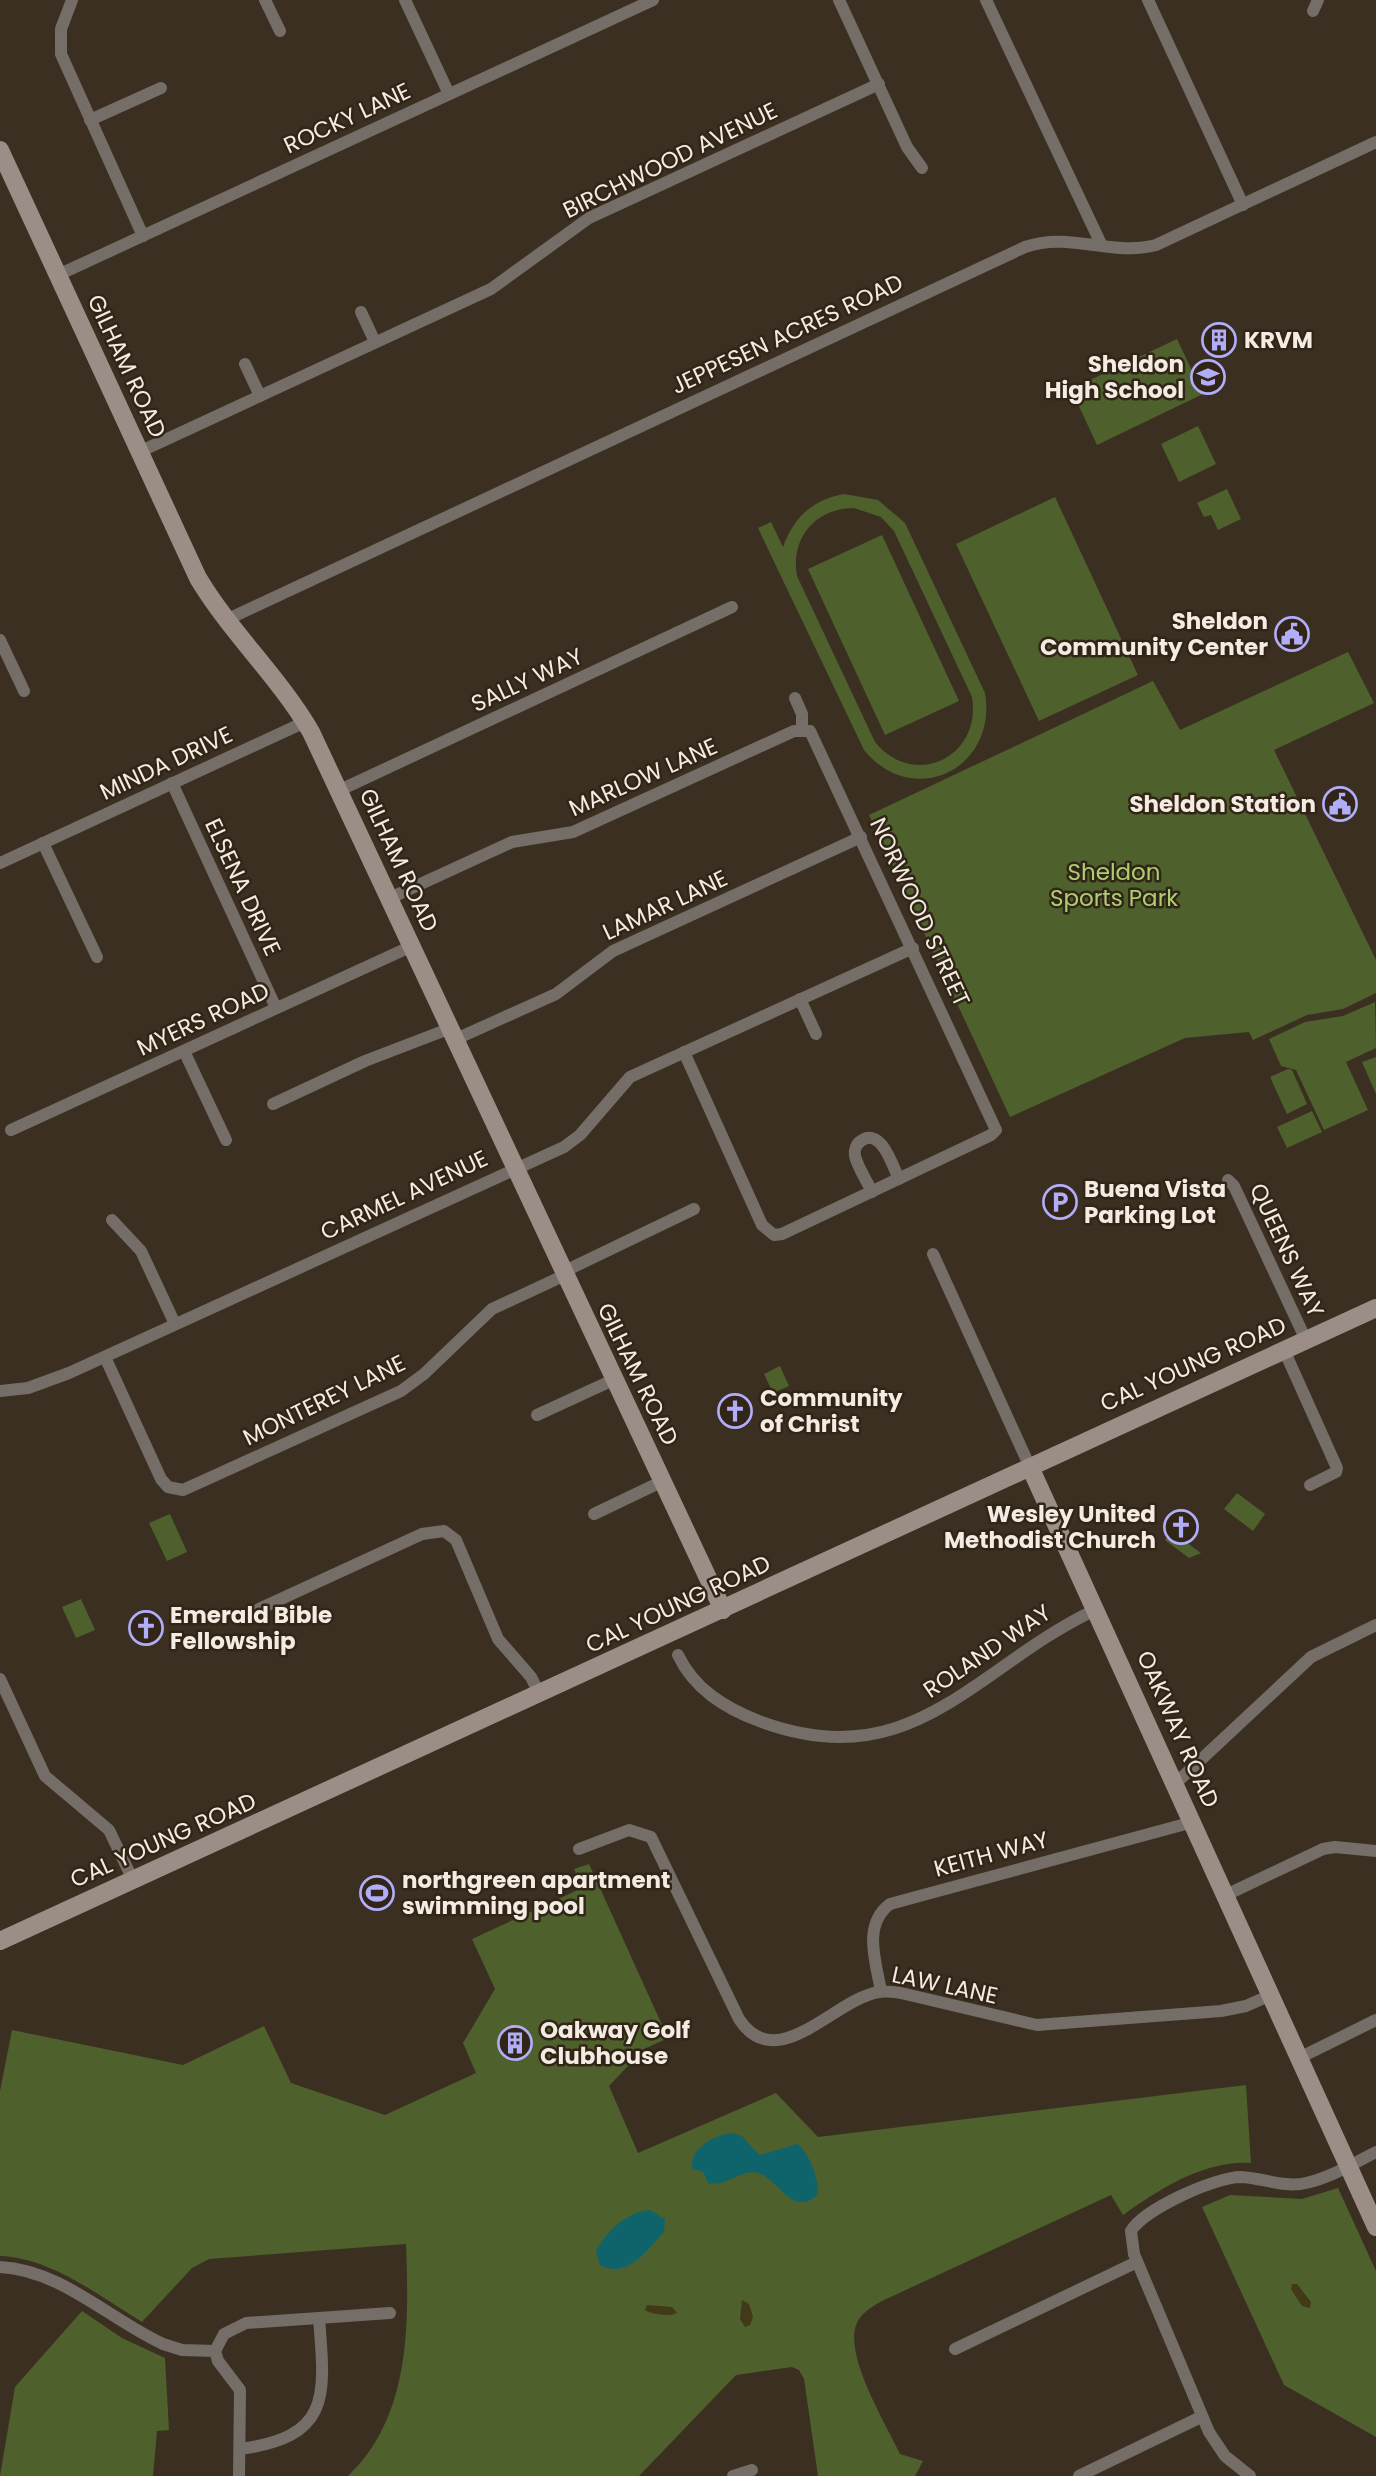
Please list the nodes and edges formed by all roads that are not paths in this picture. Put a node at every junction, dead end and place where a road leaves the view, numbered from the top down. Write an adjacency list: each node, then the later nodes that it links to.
1 (72, 0): 12 (street)
2 (265, 0): 8 (street)
3 (405, 0): 11 (street)
4 (653, 0): 11 (street, ROCKY LANE)
5 (839, 0): 9 (street)
6 (986, 0): 18 (street)
7 (1148, 0): 16 (street)
8 (280, 31)
9 (879, 84): 15 (street); 21 (street, BIRCHWOOD AVENUE)
10 (161, 88): 12 (street)
11 (449, 94): 17 (street, ROCKY LANE)
12 (90, 120): 17 (street)
13 (1376, 142): 16 (street, JEPPESEN ACRES ROAD)
14 (1, 152): 19 (main road, GILHAM ROAD)
15 (922, 167)
16 (1243, 205): 18 (street, JEPPESEN ACRES ROAD)
17 (143, 236): 19 (street, ROCKY LANE)
18 (1102, 246): 26 (street, JEPPESEN ACRES ROAD)
19 (58, 275): 24 (main road, GILHAM ROAD)
20 (361, 312): 21 (street)
21 (375, 342): 23 (street, BIRCHWOOD AVENUE)
22 (245, 364): 23 (street)
23 (260, 396): 24 (street, BIRCHWOOD AVENUE)
24 (139, 452): 26 (main road, GILHAM ROAD)
25 (732, 607): 34 (street, SALLY WAY)
26 (226, 620): 31 (main road, GILHAM ROAD)
27 (0, 640): 28 (street)
28 (3, 655): 29 (street)
29 (24, 691)
30 (795, 698): 32 (street)
31 (306, 722): 33 (street, MINDA DRIVE); 34 (main road, GILHAM ROAD)
32 (798, 730): 35 (street, NORWOOD STREET); 38 (street, MARLOW LANE)
33 (172, 783): 36 (street, MINDA DRIVE); 43 (street, ELSENA DRIVE)
34 (340, 790): 38 (main road, GILHAM ROAD)
35 (861, 837): 40 (street, NORWOOD STREET); 44 (street, LAMAR LANE)
36 (43, 843): 37 (street, MINDA DRIVE); 41 (street)
37 (0, 863)
38 (390, 898): 39 (main road, GILHAM ROAD)
39 (412, 946): 43 (street, MYERS ROAD); 44 (main road, GILHAM ROAD)
40 (913, 948): 42 (street, CARMEL AVENUE); 52 (street, NORWOOD STREET)
41 (97, 957)
42 (800, 999): 45 (street); 47 (street, CARMEL AVENUE)
43 (276, 1008): 46 (street, MYERS ROAD)
44 (454, 1034): 48 (street, LAMAR LANE); 51 (main road, GILHAM ROAD)
45 (816, 1034)
46 (184, 1051): 49 (street, MYERS ROAD); 50 (street)
47 (684, 1052): 51 (street, CARMEL AVENUE); 54 (street)
48 (273, 1104)
49 (11, 1130)
50 (226, 1140)
51 (516, 1167): 58 (main road, GILHAM ROAD); 60 (street, CARMEL AVENUE)
52 (899, 1180): 54 (street); 54 (street)
53 (1228, 1180): 61 (street, QUEENS WAY)
54 (872, 1192)
55 (694, 1209): 58 (street)
56 (112, 1220): 60 (street)
57 (933, 1254): 67 (street, OAKWAY ROAD)
58 (564, 1273): 63 (street, MONTEREY LANE); 64 (main road, GILHAM ROAD)
59 (1376, 1308): 61 (main road, CAL YOUNG ROAD)
60 (176, 1324): 63 (street, CARMEL AVENUE)
61 (1306, 1340): 62 (main road, CAL YOUNG ROAD)
62 (1284, 1350): 67 (main road, CAL YOUNG ROAD); 69 (street)
63 (105, 1357): 65 (street, CARMEL AVENUE)
64 (613, 1380): 66 (street); 68 (main road, GILHAM ROAD)
65 (0, 1391)
66 (537, 1415)
67 (1030, 1467): 72 (main road, OAKWAY ROAD); 73 (main road, CAL YOUNG ROAD)
68 (663, 1481): 70 (street); 73 (main road, GILHAM ROAD)
69 (1310, 1485)
70 (594, 1514)
71 (259, 1609): 77 (street)
72 (1097, 1609): 75 (street, ROLAND WAY); 78 (main road, OAKWAY ROAD)
73 (723, 1610): 77 (main road, CAL YOUNG ROAD)
74 (1376, 1625): 78 (street)
75 (678, 1656)
76 (0, 1679): 82 (street)
77 (540, 1695): 82 (main road, CAL YOUNG ROAD)
78 (1176, 1783): 79 (main road, OAKWAY ROAD)
79 (1193, 1822): 83 (main road, OAKWAY ROAD); 85 (street, KEITH WAY)
80 (579, 1849): 85 (street, LAW LANE)
81 (1376, 1851): 83 (street)
82 (133, 1880): 84 (main road, CAL YOUNG ROAD)
83 (1226, 1895): 86 (main road, OAKWAY ROAD)
84 (0, 1941)
85 (881, 1991): 86 (street, LAW LANE)
86 (1270, 1995): 88 (main road, OAKWAY ROAD)
87 (1376, 2020): 88 (street)
88 (1299, 2058): 90 (main road, OAKWAY ROAD)
89 (1376, 2152): 90 (street)
90 (1348, 2165): 91 (main road, OAKWAY ROAD); 92 (street)
91 (1376, 2227)
92 (1137, 2262): 96 (street); 98 (street)
93 (0, 2267): 97 (street)
94 (390, 2313): 95 (street)
95 (319, 2318): 97 (street); 99 (street)
96 (955, 2349)
97 (215, 2351): 99 (street)
98 (1201, 2417): 103 (street); 104 (street)
99 (240, 2449): 101 (street)
100 (752, 2470): 102 (street)
101 (239, 2476)
102 (733, 2476)
103 (1079, 2476)
104 (1250, 2476)

